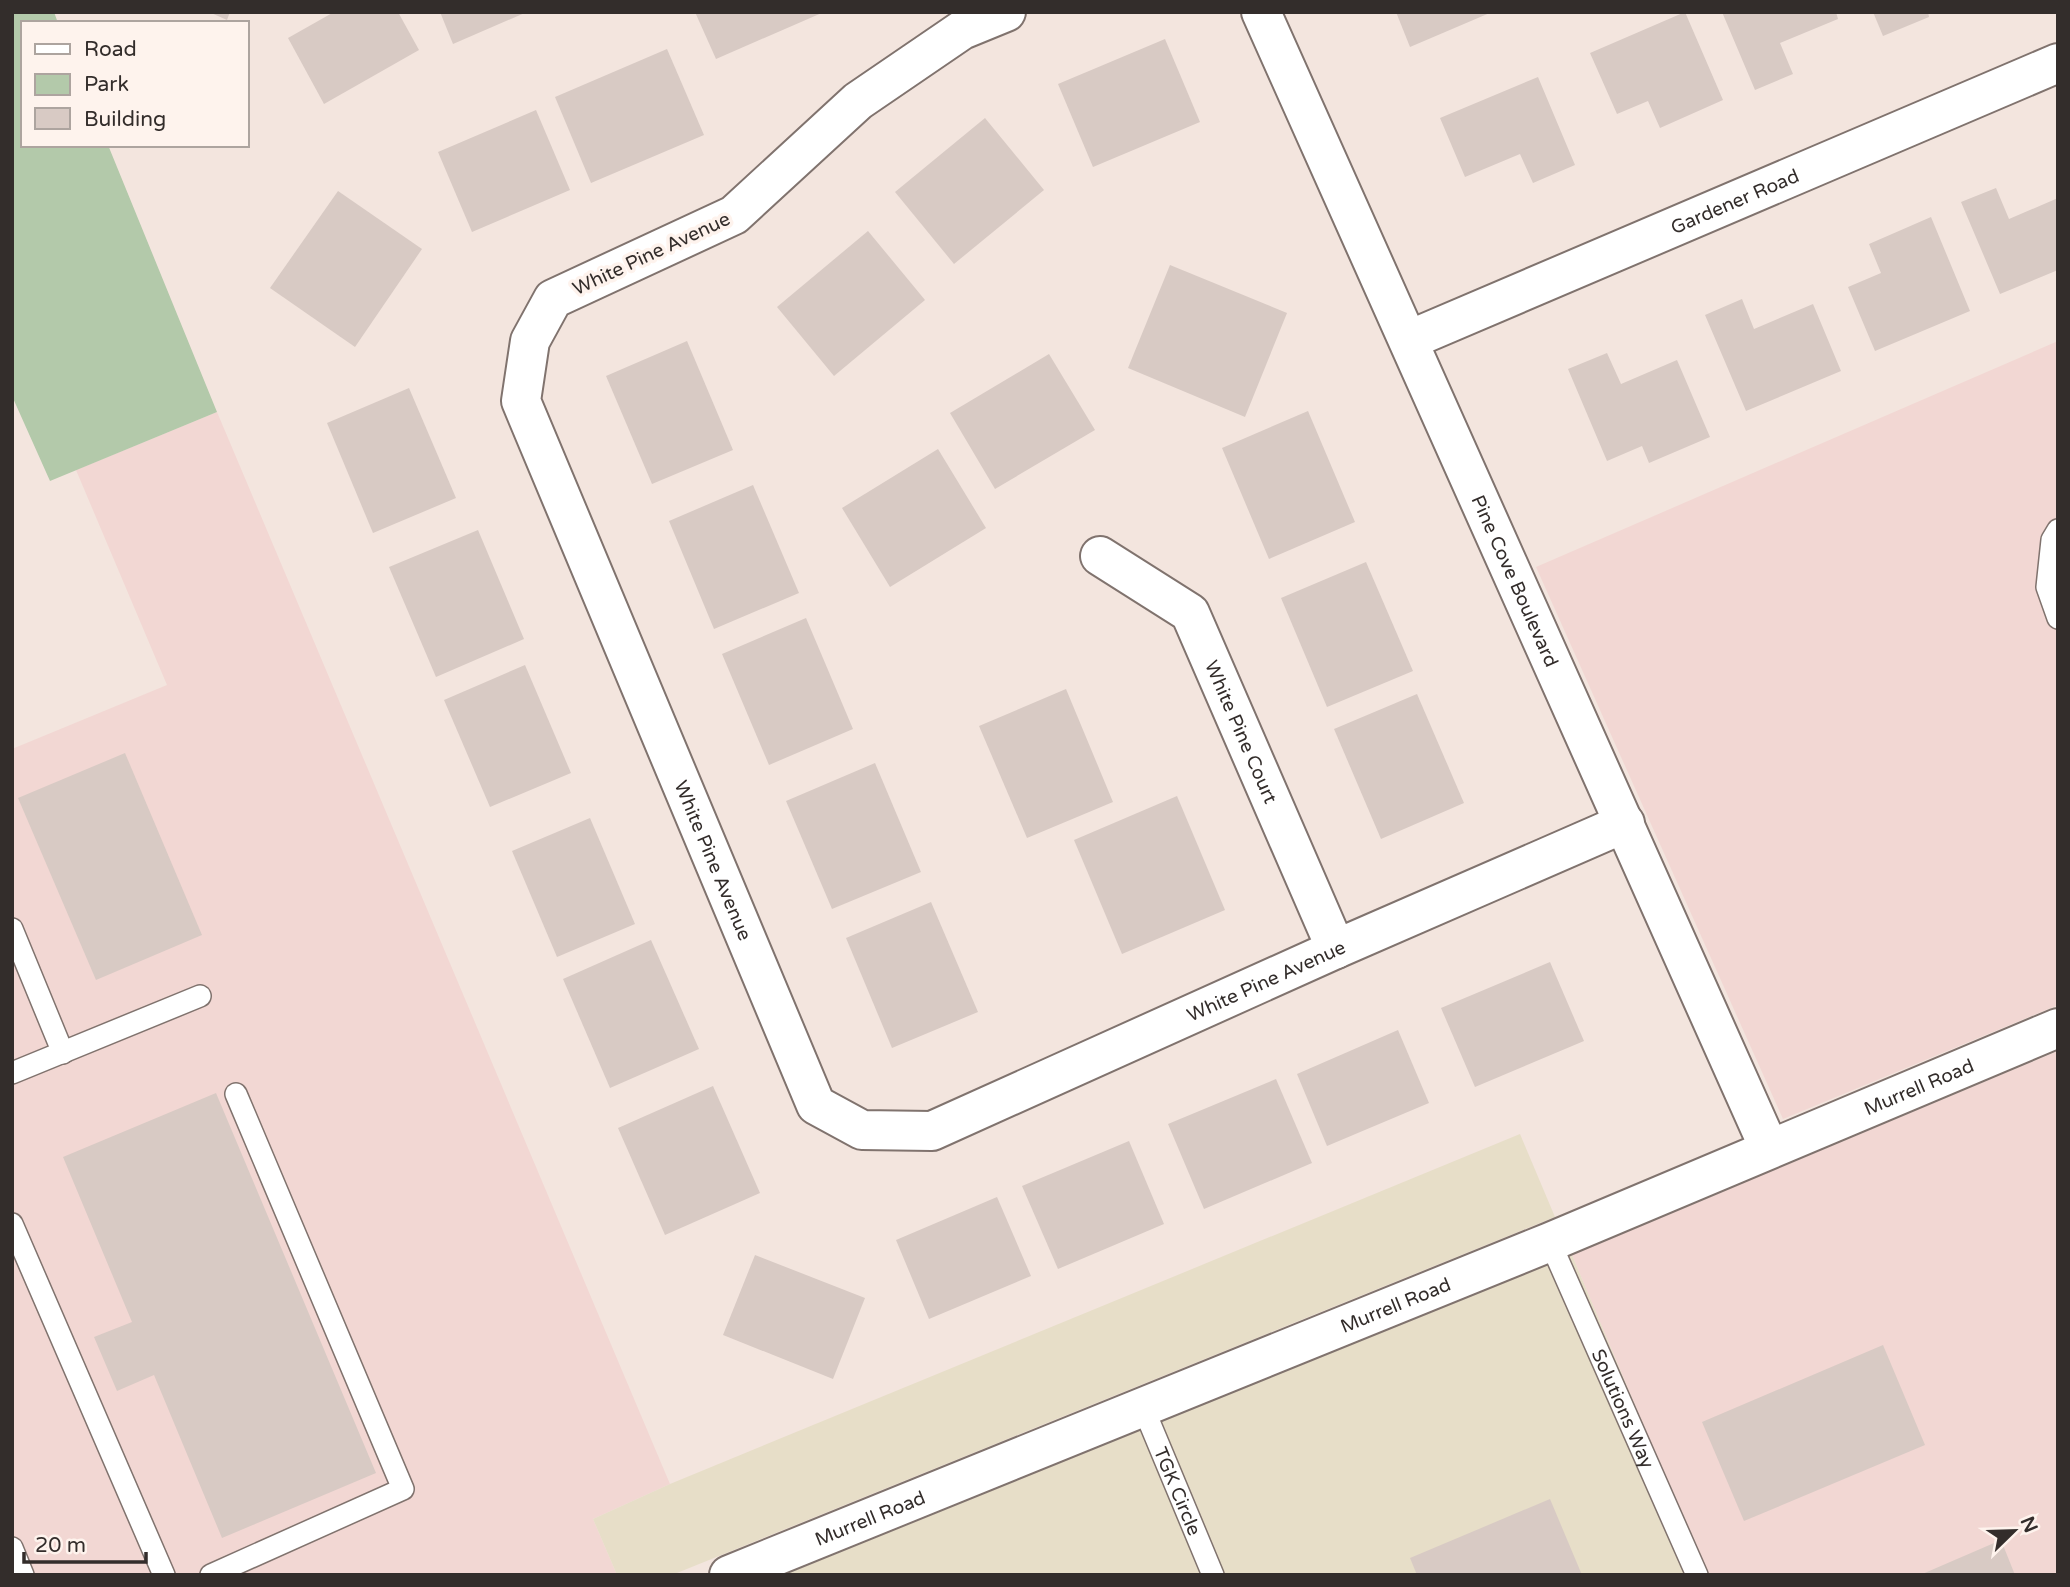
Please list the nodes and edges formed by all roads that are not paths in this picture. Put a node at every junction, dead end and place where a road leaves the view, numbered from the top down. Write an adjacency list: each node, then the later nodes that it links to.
1 (1006, 12): 10 (street, White Pine Avenue)
2 (1261, 12): 4 (street, Pine Cove Boulevard)
3 (2058, 63): 4 (street, Gardener Road)
4 (1409, 340): 8 (street, Pine Cove Boulevard)
5 (2058, 530): 7 (lane)
6 (1100, 556): 10 (street, White Pine Court)
7 (2058, 618)
8 (1625, 823): 10 (street, White Pine Avenue); 16 (street, Pine Cove Boulevard)
9 (12, 929): 13 (lane)
10 (1336, 949)
11 (200, 996): 13 (lane)
12 (2058, 1028): 16 (street, Murrell Road)
13 (63, 1052): 14 (lane)
14 (12, 1073)
15 (236, 1094): 23 (lane)
16 (1769, 1148): 18 (street, Murrell Road)
17 (12, 1224): 22 (lane)
18 (1550, 1242): 19 (street, Murrell Road); 26 (lane, Solutions Way)
19 (1143, 1407): 24 (street, Murrell Road); 25 (lane, TGK Circle)
20 (12, 1548): 21 (lane)
21 (23, 1575)
22 (164, 1575)
23 (211, 1575)
24 (729, 1575)
25 (1213, 1575)
26 (1697, 1575)

